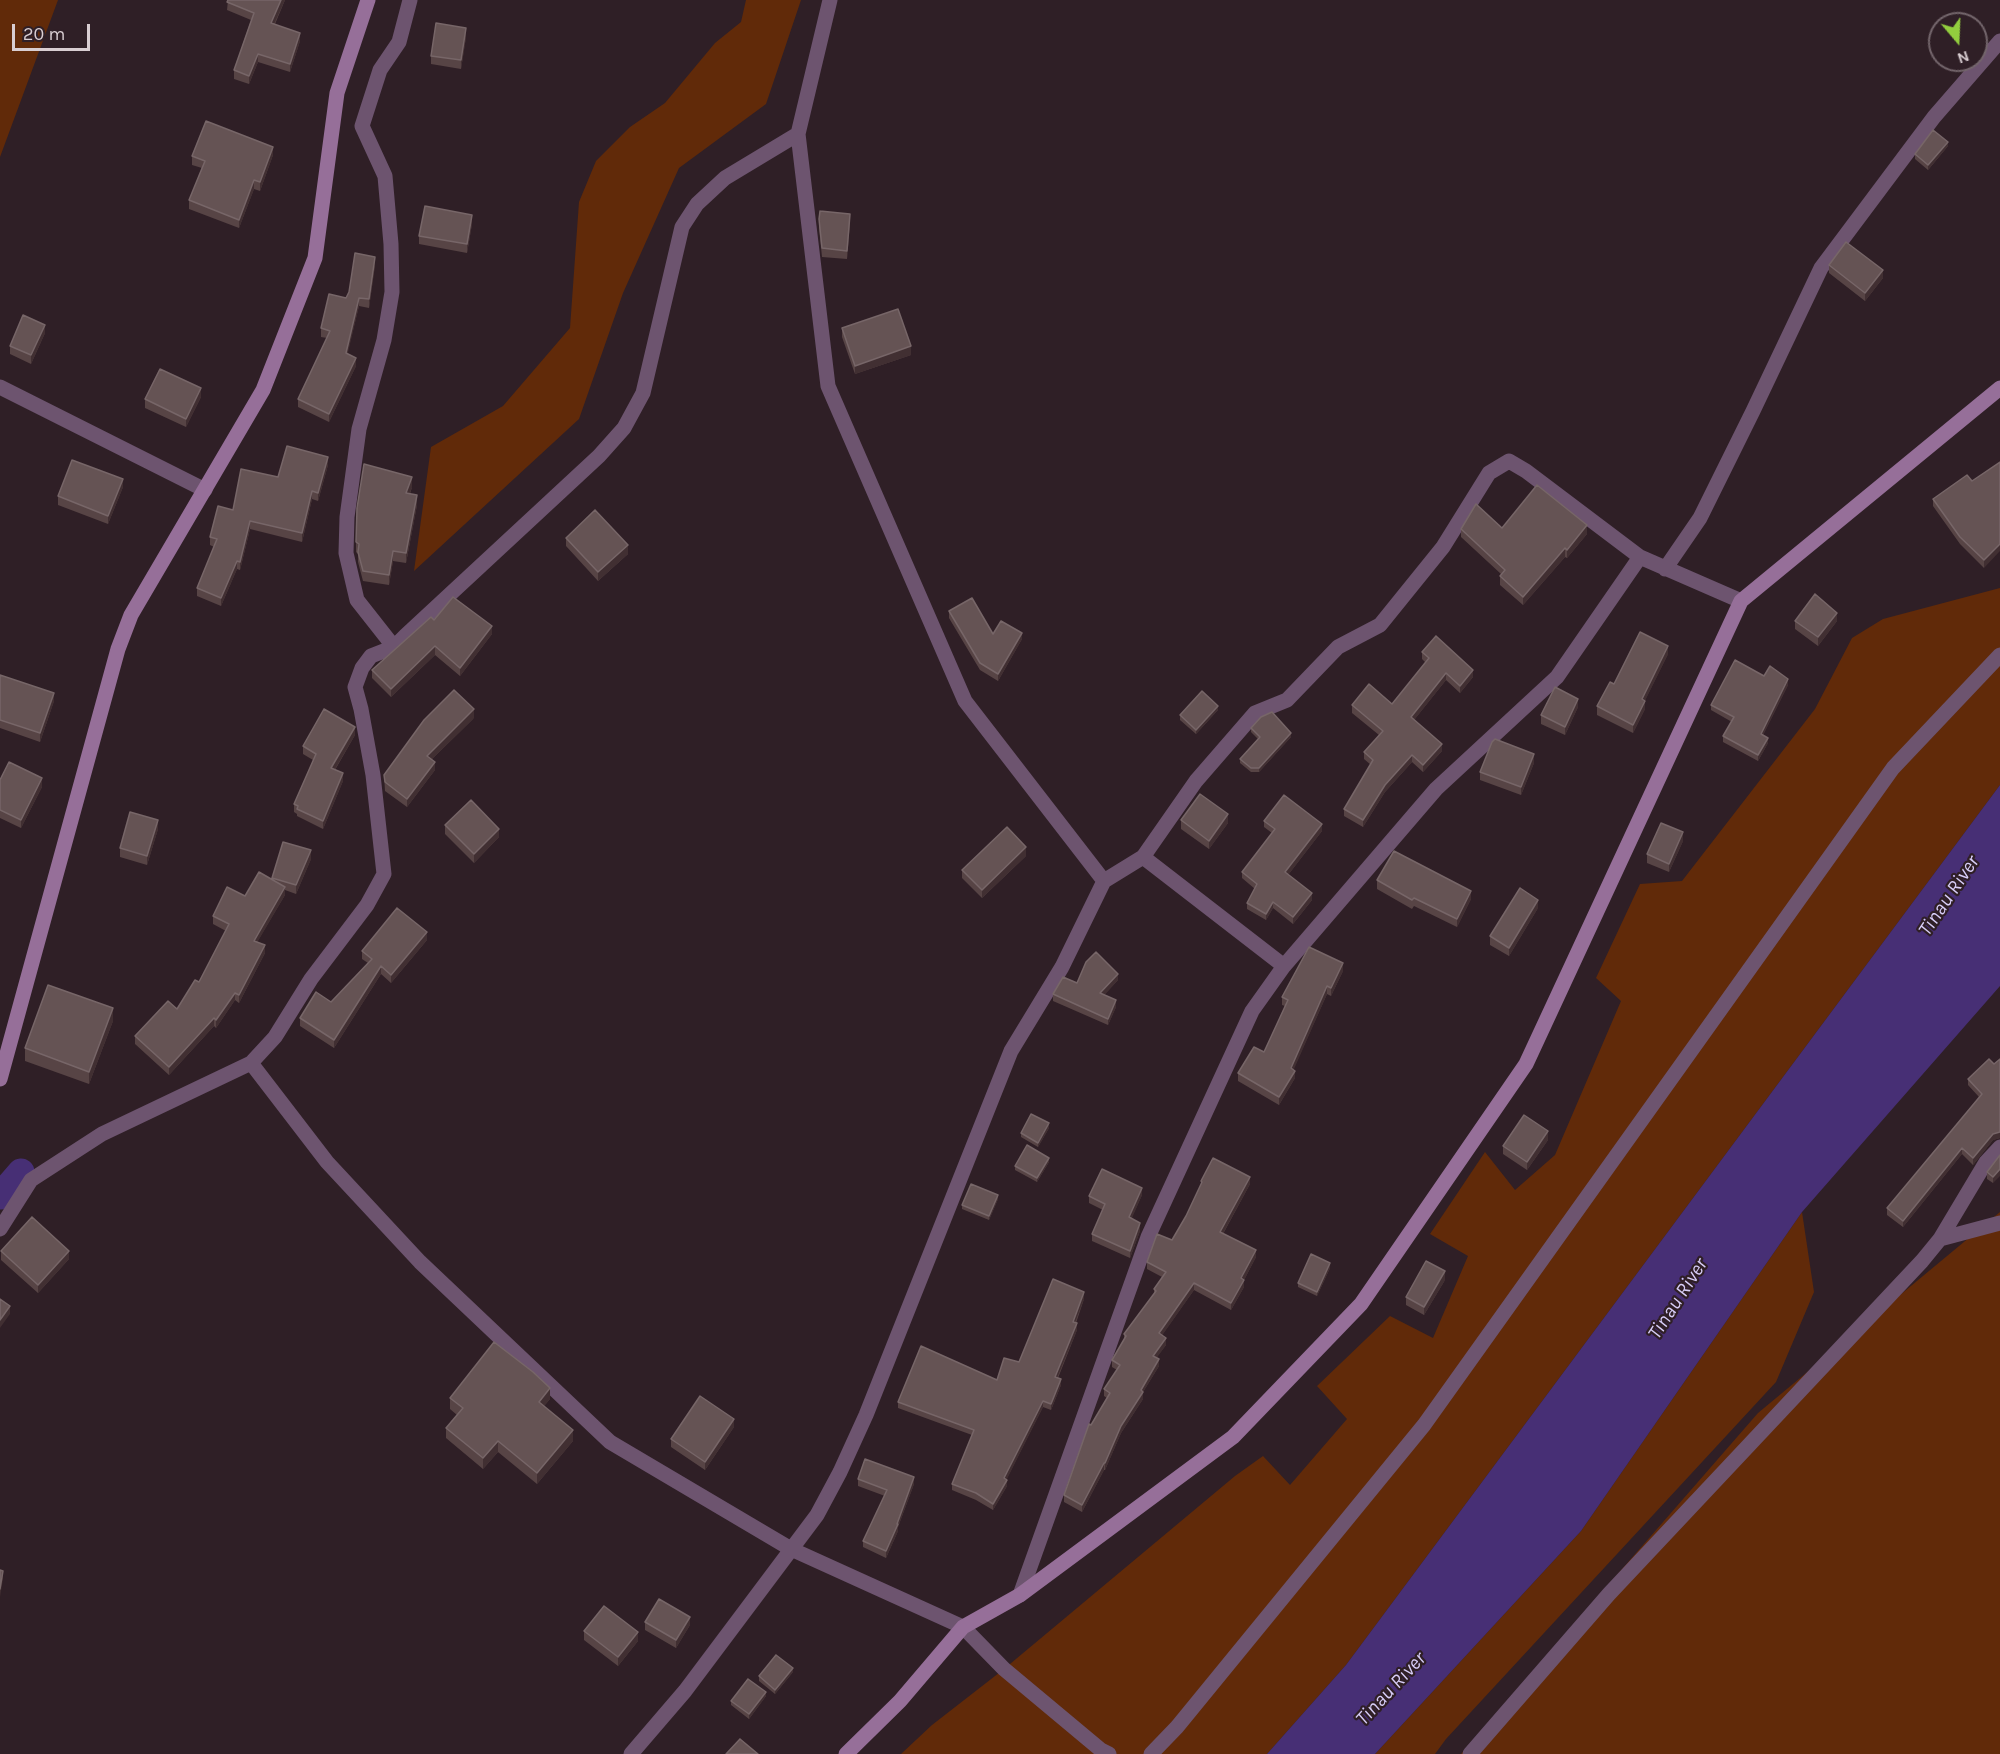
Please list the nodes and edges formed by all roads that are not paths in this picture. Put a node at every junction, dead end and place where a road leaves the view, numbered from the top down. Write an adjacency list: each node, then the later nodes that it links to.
1 (368, 0): 8 (street)
2 (410, 0): 12 (street)
3 (830, 0): 5 (street)
4 (2000, 41): 10 (street)
5 (798, 134): 12 (street); 15 (street)
6 (0, 387): 8 (street)
7 (2000, 388): 11 (street)
8 (205, 490): 18 (street)
9 (1640, 557): 10 (street); 14 (street); 16 (street)
10 (1665, 569): 11 (street)
11 (1741, 601): 24 (street)
12 (394, 647): 17 (street)
13 (2000, 655): 29 (street)
14 (1143, 857): 15 (street); 16 (street)
15 (1104, 881): 23 (street)
16 (1284, 966): 24 (street)
17 (251, 1063): 21 (street); 23 (street)
18 (0, 1078)
19 (2000, 1148): 22 (street)
20 (2000, 1223): 22 (street)
21 (0, 1229)
22 (1940, 1239): 30 (street)
23 (791, 1549): 25 (street); 26 (street)
24 (1020, 1595): 25 (street)
25 (963, 1627): 27 (street); 28 (street)
26 (631, 1754)
27 (846, 1754)
28 (1109, 1754)
29 (1151, 1754)
30 (1470, 1754)

